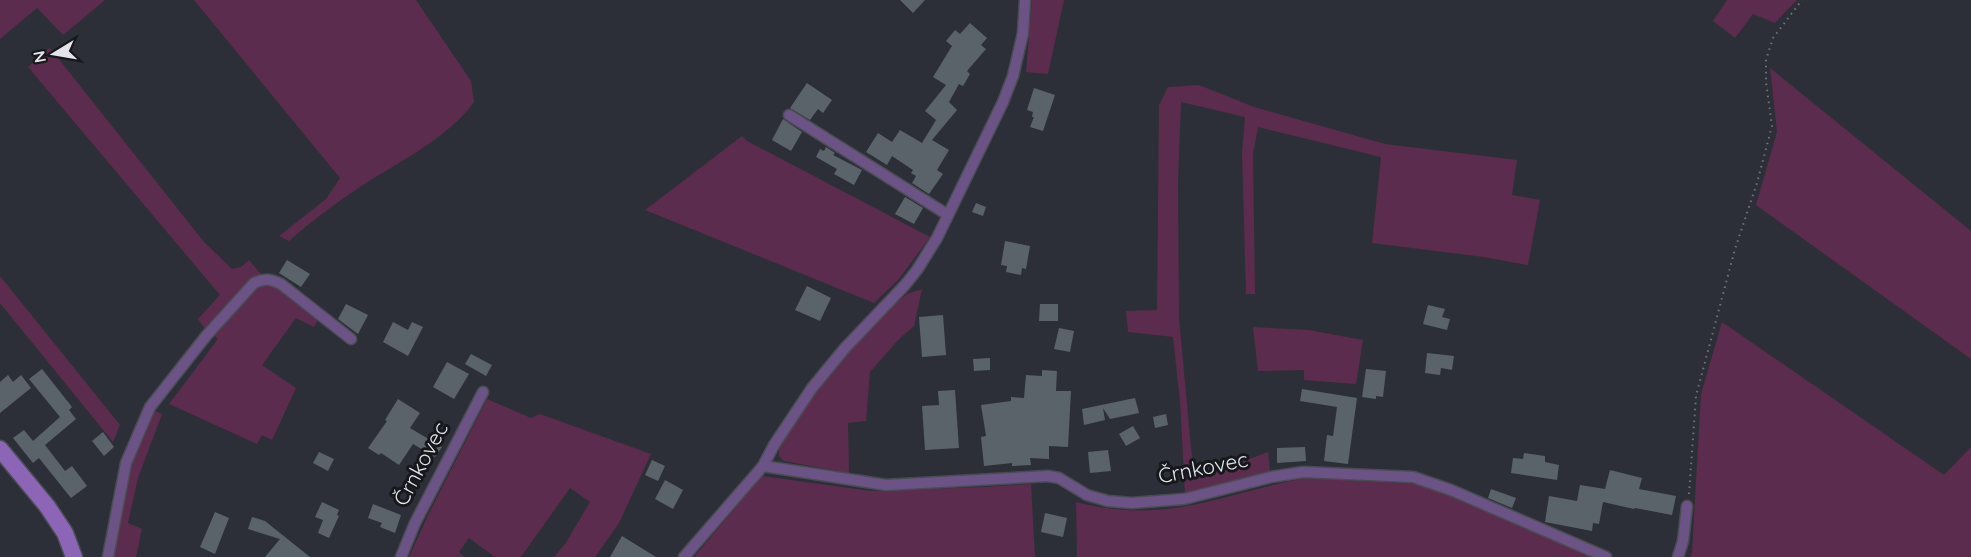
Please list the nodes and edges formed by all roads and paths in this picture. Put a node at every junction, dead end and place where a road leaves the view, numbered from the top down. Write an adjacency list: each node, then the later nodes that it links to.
1 (1025, 0): 4 (street)
2 (1802, 0): 9 (path)
3 (789, 115): 4 (street)
4 (948, 215): 8 (street)
5 (351, 339): 11 (street)
6 (483, 392): 12 (street, Črnkovec)
7 (0, 449): 10 (main road)
8 (764, 466): 13 (street); 14 (street, Črnkovec)
9 (1687, 506): 15 (street)
10 (74, 557)
11 (108, 557)
12 (401, 557)
13 (684, 557)
14 (1606, 557)
15 (1678, 557)

